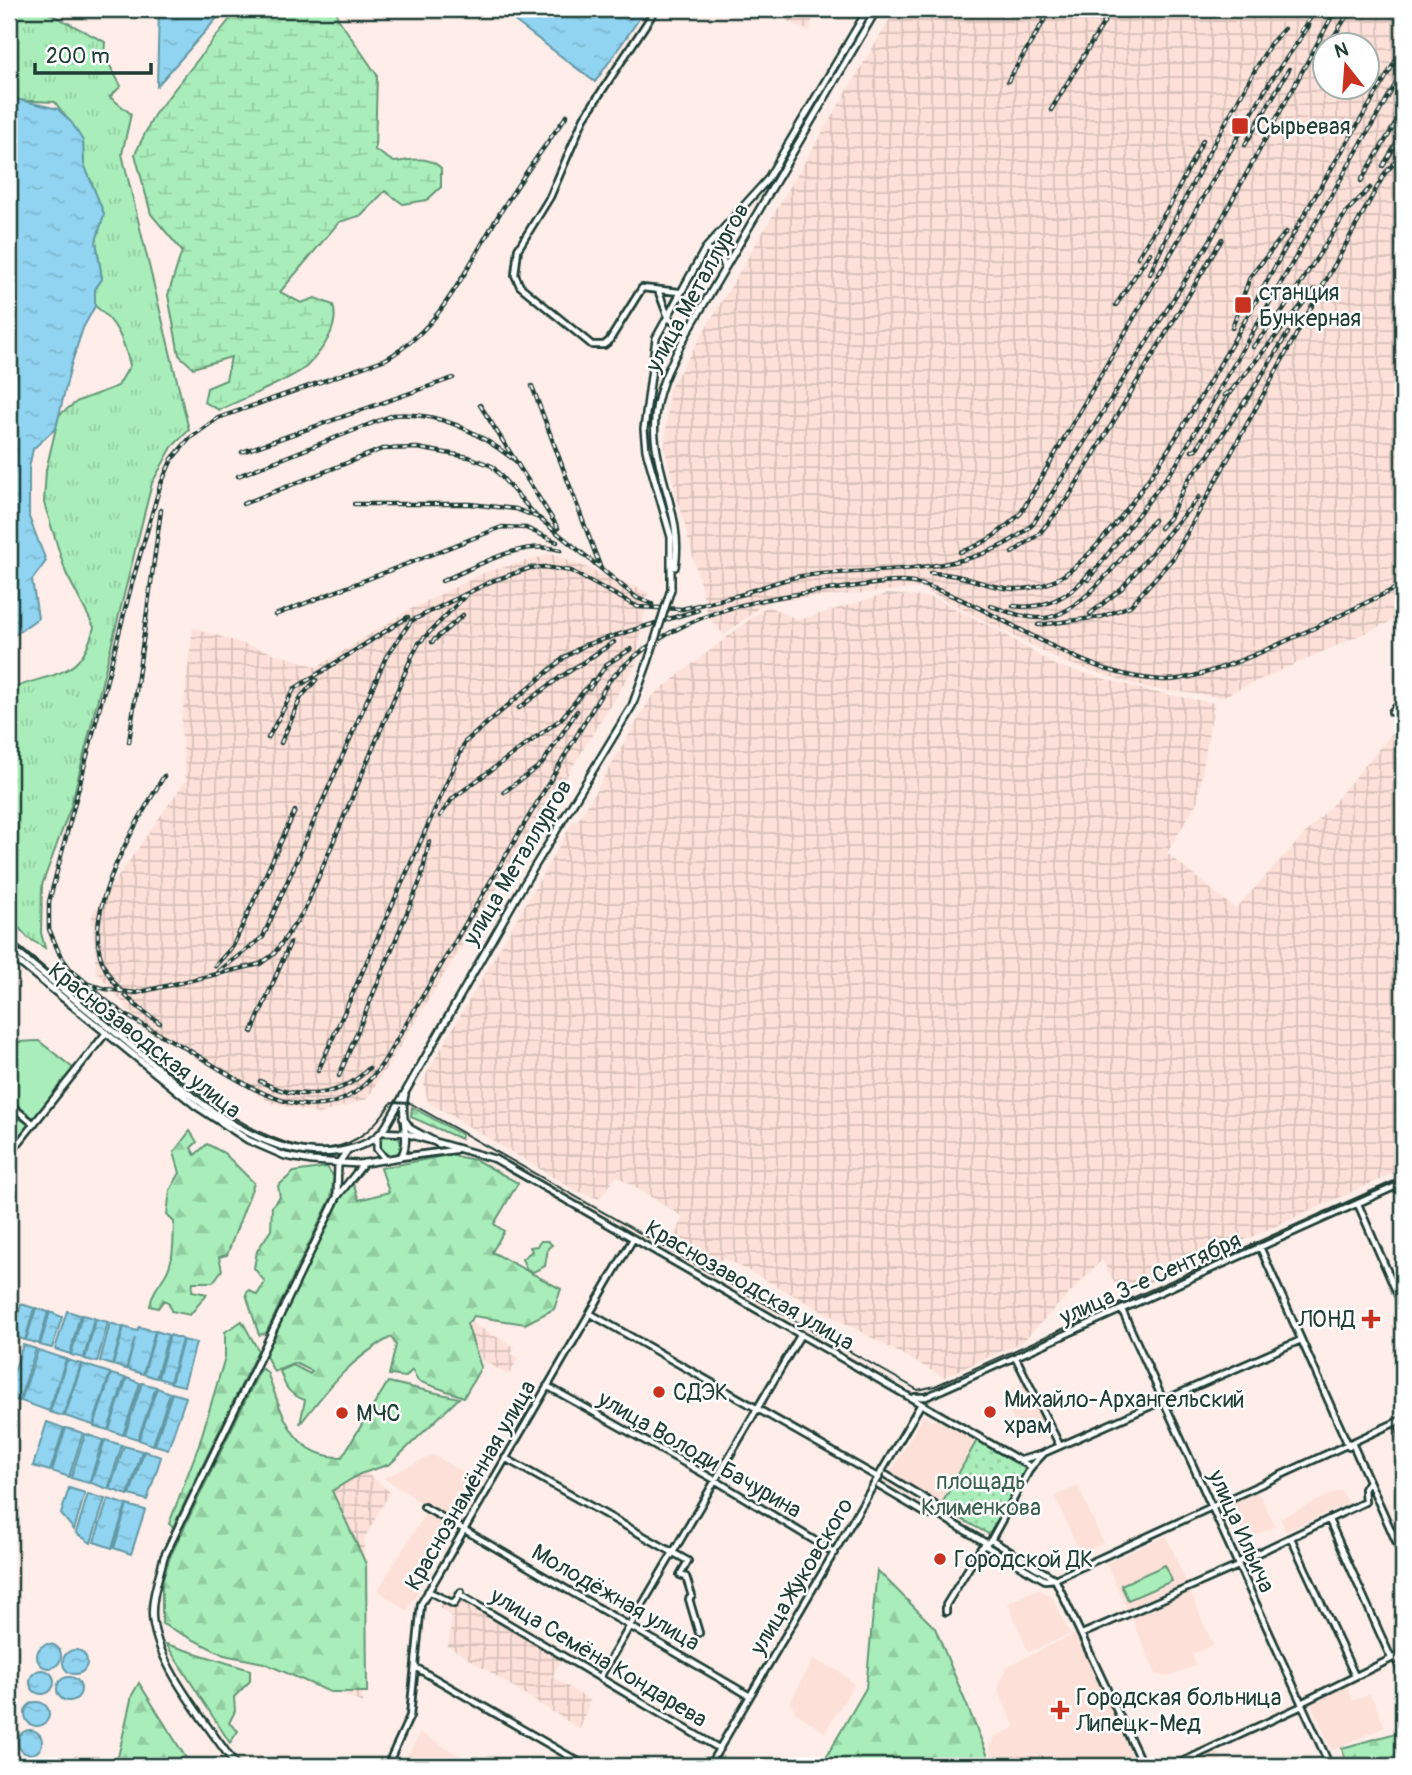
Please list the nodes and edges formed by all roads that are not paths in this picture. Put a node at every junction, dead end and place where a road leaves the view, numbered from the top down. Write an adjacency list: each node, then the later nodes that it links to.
1 (656, 9): 6 (street)
2 (868, 9): 4 (main road, улица Металлургов)
3 (877, 9): 5 (main road, улица Металлургов)
4 (705, 249): 5 (main road); 7 (main road, улица Металлургов)
5 (725, 268): 9 (main road, улица Металлургов)
6 (658, 290): 7 (street); 8 (street)
7 (679, 292): 8 (main road, улица Металлургов)
8 (667, 314): 9 (main road); 10 (main road, улица Металлургов)
9 (691, 326): 10 (main road, улица Металлургов)
10 (671, 589): 16 (main road, улица Металлургов, bridge)
11 (1403, 700): 12 (street)
12 (1392, 712)
13 (9, 946): 15 (main road, Краснозаводская улица)
14 (9, 954): 15 (main road, Краснозаводская улица)
15 (108, 1030): 19 (street); 23 (main road, Краснозаводская улица); 29 (main road, Краснозаводская улица)
16 (411, 1078): 18 (main road); 21 (main road, улица Металлургов)
17 (9, 1104): 19 (street)
18 (402, 1115): 20 (main road); 22 (main road)
19 (34, 1124): 25 (street)
20 (404, 1133): 21 (street); 22 (street, Краснозаводская улица); 26 (main road)
21 (379, 1134): 23 (main road, Краснозаводская улица); 27 (main road)
22 (439, 1144): 24 (street, Краснозаводская улица)
23 (351, 1149): 29 (main road)
24 (459, 1150): 26 (street); 33 (street, Краснозаводская улица)
25 (9, 1155)
26 (401, 1157): 27 (main road)
27 (387, 1160): 28 (main road, Краснозаводская улица)
28 (364, 1163): 29 (main road, Краснозаводская улица); 31 (main road)
29 (338, 1164): 31 (main road)
30 (1403, 1184): 32 (street, улица 3-е Сентября)
31 (337, 1197): 93 (main road)
32 (1358, 1204): 34 (street, улица 3-е Сентября); 35 (street)
33 (633, 1239): 37 (street, Краснознамённая улица); 38 (street, Краснозаводская улица)
34 (1261, 1247): 36 (street, улица 3-е Сентября); 39 (street)
35 (1403, 1307)
36 (1122, 1310): 40 (street, улица 3-е Сентября); 44 (street, улица Ильича)
37 (591, 1314): 41 (street, Краснознамённая улица); 47 (street)
38 (801, 1334): 42 (street, Краснозаводская улица); 47 (street)
39 (1301, 1340): 44 (street); 53 (street)
40 (1016, 1357): 43 (street, улица 3-е Сентября); 52 (street)
41 (547, 1386): 55 (street, Краснознамённая улица); 60 (street, улица Володи Бачурина)
42 (910, 1397): 43 (street, улица 3-е Сентября); 45 (street, Краснозаводская улица)
43 (926, 1397): 46 (street)
44 (1164, 1400): 52 (street); 64 (street, улица Ильича)
45 (921, 1404): 46 (street, Краснозаводская улица); 59 (street, улица Жуковского)
46 (928, 1408): 56 (street, Краснозаводская улица)
47 (756, 1409): 59 (street); 60 (street)
48 (1403, 1419): 49 (street)
49 (1389, 1427): 50 (street); 53 (street)
50 (1402, 1427): 51 (street)
51 (1403, 1444)
52 (1060, 1446): 54 (street)
53 (1351, 1446): 61 (street); 64 (street)
54 (1044, 1453): 56 (street); 57 (street)
55 (505, 1458): 67 (street, Краснознамённая улица); 71 (street)
56 (1020, 1460): 57 (street, Краснозаводская улица)
57 (1031, 1467): 69 (street)
58 (886, 1475): 65 (street)
59 (879, 1478): 72 (street, улица Жуковского)
60 (715, 1480): 71 (street); 72 (street, улица Володи Бачурина)
61 (1369, 1481): 66 (street); 74 (street)
62 (879, 1486): 65 (street)
63 (424, 1507): 67 (street, Молодёжная улица)
64 (1212, 1507): 75 (street, улица Ильича); 78 (street)
65 (939, 1515): 69 (street)
66 (1329, 1520): 68 (street); 85 (street)
67 (463, 1529): 79 (street, Краснознамённая улица); 81 (street, Молодёжная улица)
68 (1291, 1538): 75 (street); 87 (street)
69 (987, 1543): 70 (street); 73 (street); 80 (street)
70 (1008, 1550): 73 (street); 76 (street)
71 (674, 1553): 81 (street); 82 (street)
72 (835, 1553): 90 (street, улица Жуковского)
73 (1003, 1557): 77 (street)
74 (1403, 1557)
75 (1238, 1564): 83 (street); 91 (street, улица Ильича)
76 (1037, 1568): 77 (street); 78 (street)
77 (1034, 1574): 78 (street)
78 (1055, 1579): 83 (street)
79 (428, 1591): 86 (street, Краснознамённая улица); 89 (street, улица Семёна Кондарева)
80 (946, 1612)
81 (630, 1626): 89 (street); 90 (street, Молодёжная улица)
82 (699, 1633)
83 (1082, 1634): 97 (street)
84 (1403, 1653): 85 (street)
85 (1393, 1658): 87 (street); 88 (street)
86 (415, 1667): 94 (street, Краснознамённая улица); 95 (street)
87 (1355, 1676): 91 (street)
88 (1403, 1676)
89 (600, 1677): 92 (street, улица Семёна Кондарева)
90 (750, 1696): 92 (street, улица Жуковского)
91 (1301, 1705): 98 (street); 99 (street, улица Ильича)
92 (720, 1749): 96 (street, улица Жуковского)
93 (236, 1766)
94 (387, 1766)
95 (586, 1766)
96 (709, 1766)
97 (1143, 1766)
98 (1173, 1766)
99 (1330, 1766)

